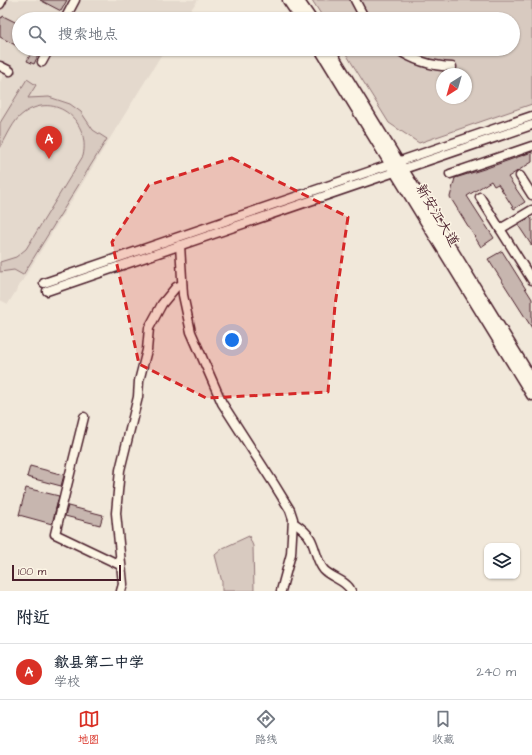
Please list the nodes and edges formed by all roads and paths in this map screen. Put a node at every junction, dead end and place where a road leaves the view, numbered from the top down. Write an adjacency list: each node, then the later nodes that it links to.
1 (2, 0): 6 (street)
2 (75, 0): 7 (street)
3 (288, 0): 8 (main road)
4 (298, 0): 9 (main road)
5 (355, 0): 10 (street)
6 (0, 4)
7 (69, 12)
8 (296, 12)
9 (306, 12)
10 (361, 12)
11 (45, 56): 15 (street)
12 (325, 56): 22 (main road, 新安江大道)
13 (333, 56): 22 (main road, 新安江大道)
14 (409, 56): 17 (street)
15 (42, 62)
16 (0, 66): 18 (street)
17 (452, 67)
18 (10, 71)
19 (532, 116): 22 (street)
20 (532, 125): 22 (street)
21 (532, 146): 23 (street)
22 (397, 166): 29 (street); 29 (street); 32 (main road, 新安江大道); 33 (main road, 新安江大道)
23 (450, 174)
24 (520, 176): 25 (street)
25 (532, 195)
26 (480, 197): 28 (street)
27 (532, 210): 28 (street)
28 (500, 229): 30 (street)
29 (180, 245): 31 (street)
30 (532, 280)
31 (182, 285): 35 (street); 36 (street)
32 (532, 380)
33 (532, 395)
34 (84, 418): 36 (street)
35 (294, 523): 38 (street); 39 (street)
36 (120, 565): 37 (street)
37 (121, 591)
38 (281, 591)
39 (352, 591)

